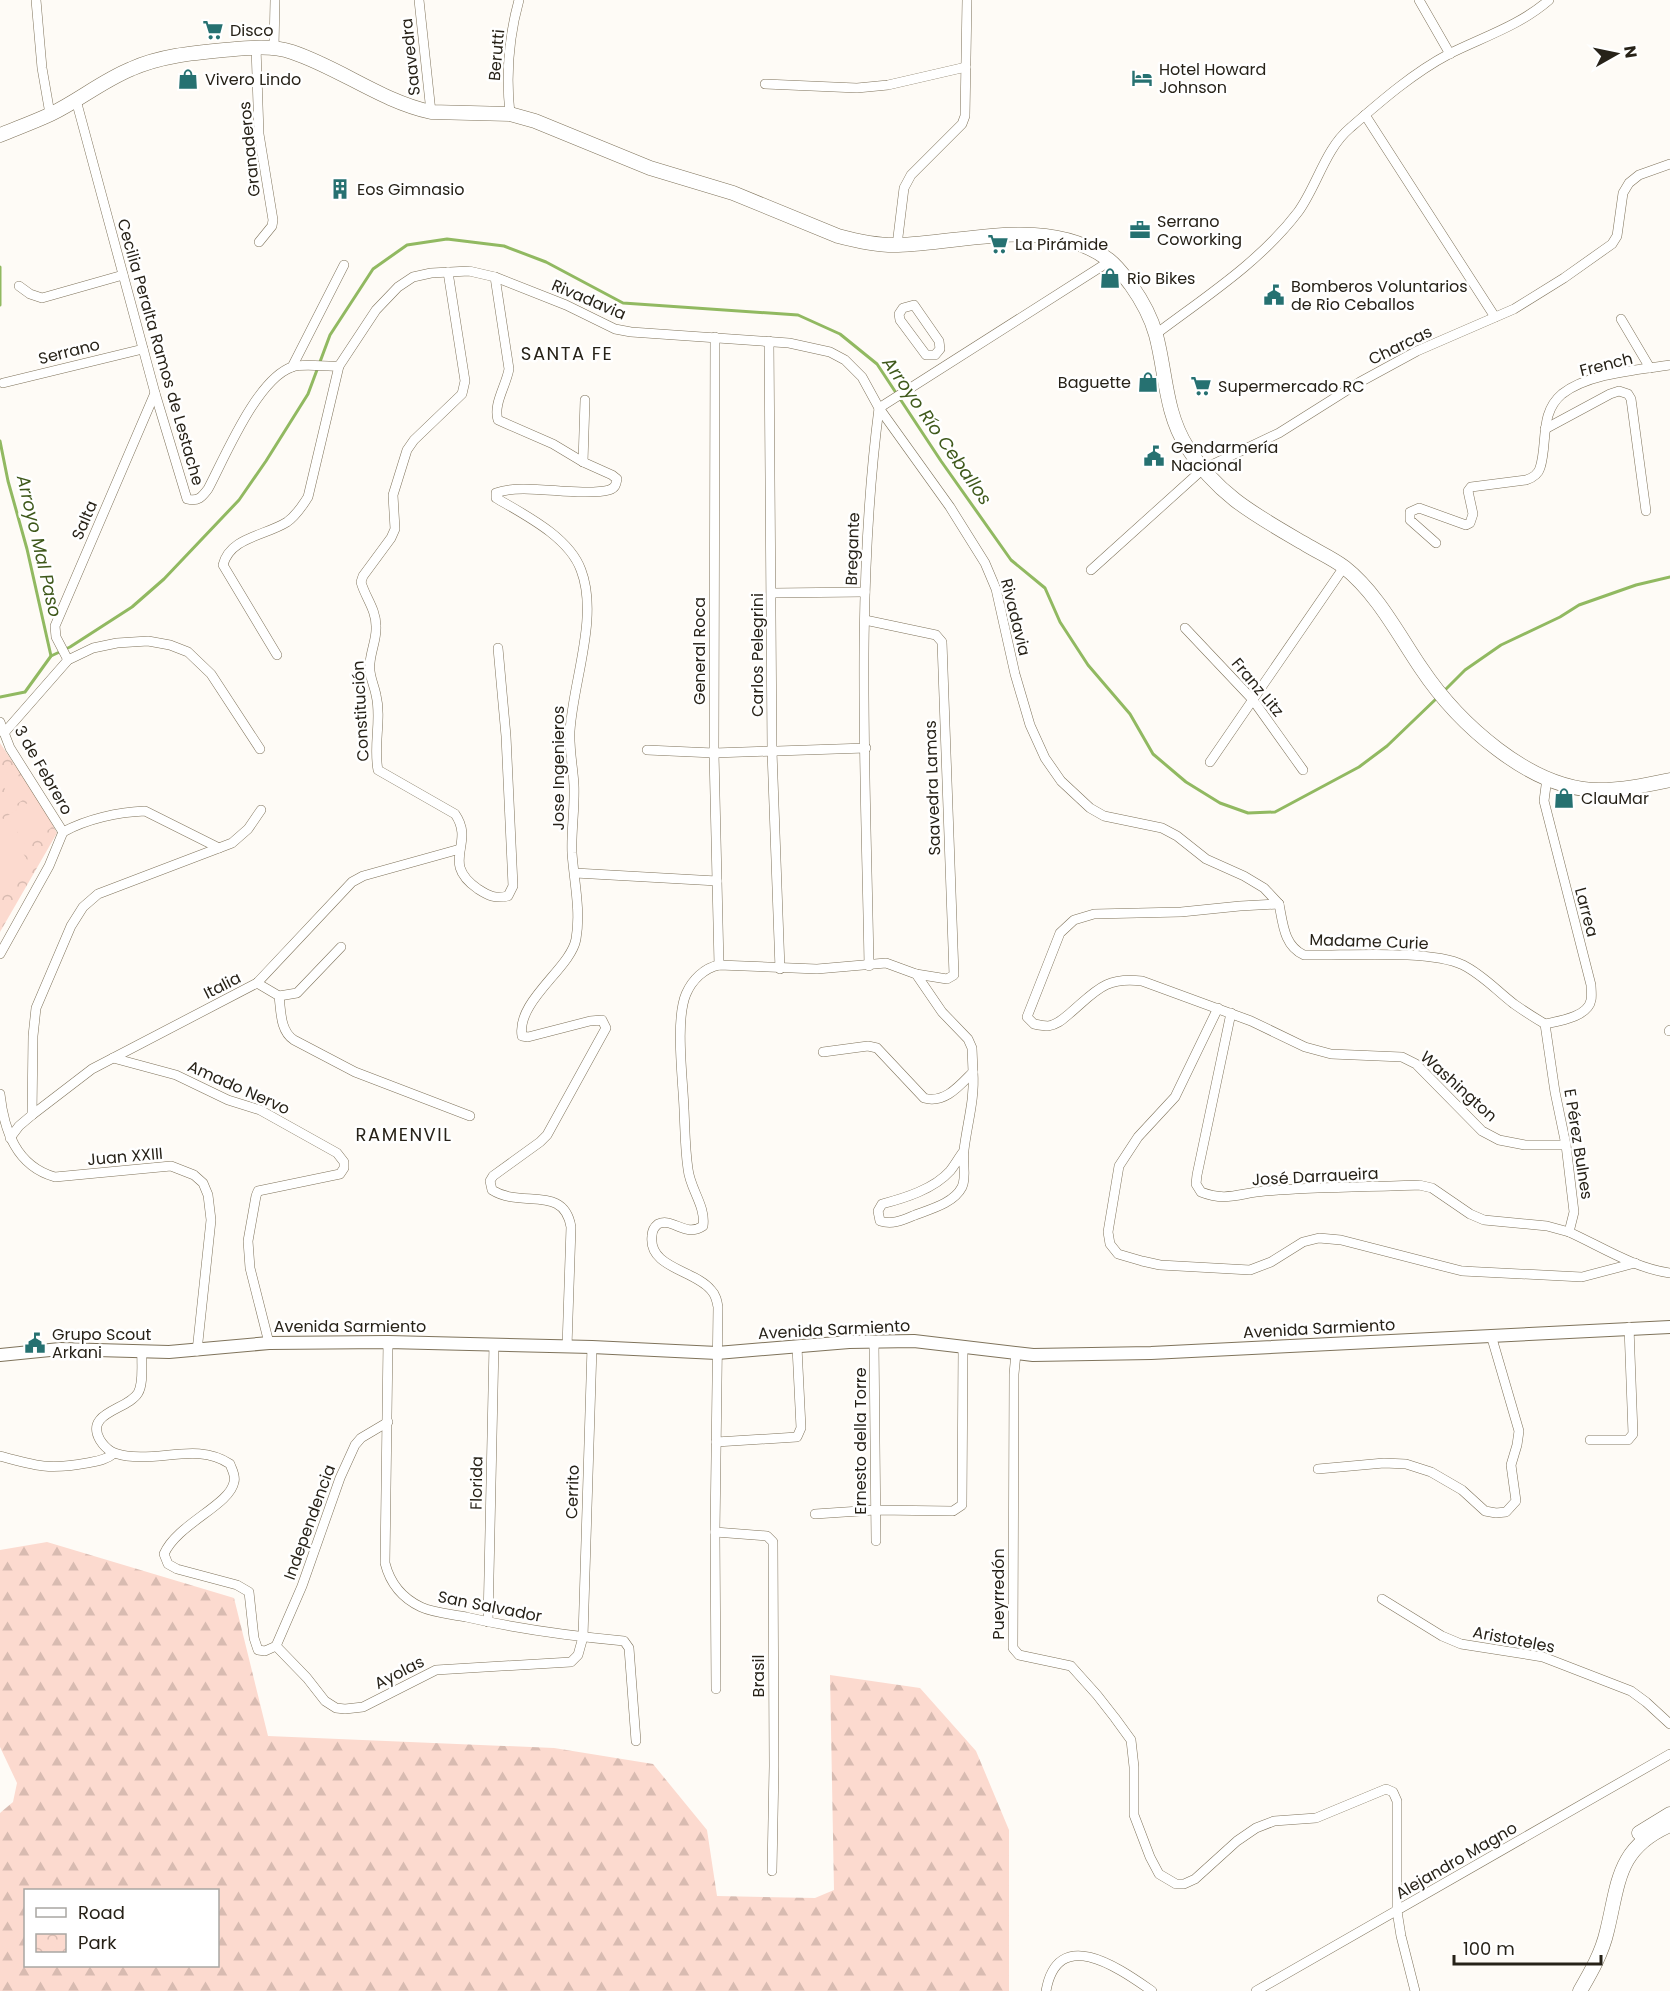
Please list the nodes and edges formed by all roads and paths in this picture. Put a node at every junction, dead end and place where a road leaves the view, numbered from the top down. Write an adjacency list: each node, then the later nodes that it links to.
1 (36, 0): 15 (street)
2 (275, 0): 9 (street)
3 (419, 0): 14 (street, Saavedra)
4 (519, 0): 16 (street, Berutti)
5 (967, 0): 11 (street)
6 (1419, 0): 10 (street)
7 (1549, 0): 10 (street)
8 (256, 47): 9 (main road); 13 (main road); 20 (street, Granaderos)
9 (274, 48): 14 (main road)
10 (1450, 54): 17 (street)
11 (966, 67): 12 (street); 21 (street)
12 (765, 84)
13 (76, 100): 15 (main road); 25 (street, Cecilia Peralta Ramos de Lestache)
14 (430, 112): 16 (main road)
15 (50, 114): 18 (main road)
16 (510, 114): 21 (main road)
17 (1365, 115): 28 (street); 30 (street)
18 (0, 135)
19 (1670, 164): 28 (street, Charcas)
20 (259, 242)
21 (897, 245): 22 (main road)
22 (1110, 261): 30 (main road); 38 (street)
23 (344, 265): 37 (street)
24 (448, 272): 26 (street, Rivadavia); 36 (street, Rivadavia); 73 (street, Constitución)
25 (123, 275): 27 (street); 33 (street, Cecilia Peralta Ramos de Lestache)
26 (495, 277): 31 (street, Rivadavia); 45 (street, Jose Ingenieros)
27 (19, 286)
28 (1495, 317): 46 (street, Charcas)
29 (1621, 319): 39 (street)
30 (1156, 334): 46 (main road)
31 (715, 337): 32 (street, Rivadavia); 65 (street, General Roca)
32 (769, 341): 43 (street, Rivadavia); 52 (street, Carlos Pelegrini)
33 (143, 349): 40 (street, Serrano); 41 (street, Cecilia Peralta Ramos de Lestache)
34 (935, 355): 34 (street); 38 (street)
35 (1670, 365): 39 (street, French)
36 (339, 366): 37 (street); 56 (street, Rivadavia)
37 (292, 367): 41 (street, Cecilia Peralta Ramos de Lestache)
38 (943, 368): 43 (street)
39 (1650, 368): 44 (street, French)
40 (3, 383)
41 (155, 393): 57 (street, Salta)
42 (585, 400): 45 (street)
43 (883, 406): 51 (street, Bregante); 76 (street, Rivadavia)
44 (1545, 429): 47 (street); 48 (street, French)
45 (583, 462): 74 (street, Jose Ingenieros)
46 (1203, 469): 49 (main road); 50 (street, Charcas)
47 (1646, 511)
48 (1436, 543)
49 (1344, 567): 58 (street); 68 (main road)
50 (1091, 570)
51 (865, 592): 52 (street); 53 (street, Bregante)
52 (772, 593): 64 (street, Carlos Pelegrini)
53 (865, 620): 61 (street, Bregante); 82 (street, Saavedra Lamas)
54 (1185, 628): 58 (street, Franz Litz)
55 (498, 648): 73 (street, Constitución)
56 (277, 655)
57 (66, 656): 60 (street); 62 (street)
58 (1253, 700): 66 (street); 67 (street, Franz Litz)
59 (0, 722): 60 (street, 3 de Febrero)
60 (4, 733): 71 (street, 3 de Febrero)
61 (866, 748): 64 (street); 80 (street, Bregante)
62 (260, 749)
63 (647, 750): 65 (street)
64 (772, 751): 65 (street); 81 (street, Carlos Pelegrini)
65 (714, 753): 75 (street, General Roca)
66 (1210, 762)
67 (1303, 770)
68 (1547, 778): 69 (main road); 87 (street, Larrea)
69 (1670, 780)
70 (261, 810): 72 (street)
71 (63, 832): 72 (street); 78 (street)
72 (219, 848): 92 (street)
73 (460, 849): 83 (street)
74 (575, 873): 75 (street); 108 (street, Jose Ingenieros)
75 (717, 881): 79 (street, General Roca)
76 (1279, 904): 85 (street); 87 (street, Madame Curie)
77 (340, 947): 84 (street)
78 (0, 954)
79 (719, 965): 81 (street); 114 (street)
80 (869, 966): 81 (street); 82 (street)
81 (780, 969)
82 (916, 974): 90 (street)
83 (256, 983): 84 (street, Italia); 89 (street, Italia)
84 (279, 996): 93 (street)
85 (1218, 1008): 86 (street); 99 (street)
86 (1231, 1013): 96 (street, Washington); 98 (street, José Darraueira)
87 (1545, 1024): 96 (street, E Pérez Bulnes)
88 (824, 1052): 90 (street)
89 (113, 1058): 92 (street, Italia); 106 (street, Amado Nervo)
90 (973, 1072): 97 (street)
91 (0, 1094): 94 (street, Juan XXIII)
92 (32, 1114): 95 (street, Italia)
93 (470, 1116)
94 (2, 1122): 95 (street, Juan XXIII)
95 (10, 1138): 112 (street, Juan XXIII)
96 (1566, 1145): 98 (street, E Pérez Bulnes)
97 (964, 1151): 97 (street)
98 (1569, 1232): 99 (street)
99 (1635, 1263): 100 (street)
100 (1670, 1273)
101 (1670, 1327): 102 (street, Avenida Sarmiento)
102 (1629, 1328): 103 (street, Avenida Sarmiento); 118 (street)
103 (1491, 1335): 115 (street, Avenida Sarmiento); 122 (street)
104 (874, 1341): 110 (street, Avenida Sarmiento); 111 (street, Avenida Sarmiento); 123 (street, Ernesto della Torre)
105 (388, 1342): 106 (street, Avenida Sarmiento); 107 (street, Avenida Sarmiento); 117 (street, San Salvador)
106 (269, 1343): 112 (street, Avenida Sarmiento)
107 (494, 1344): 108 (street, Avenida Sarmiento); 128 (street, Florida)
108 (567, 1347): 109 (street, Avenida Sarmiento)
109 (592, 1347): 114 (street, Avenida Sarmiento); 129 (street, Cerrito)
110 (797, 1347): 114 (street, Avenida Sarmiento); 119 (street)
111 (963, 1347): 115 (street, Avenida Sarmiento); 123 (street)
112 (197, 1351): 113 (street, Avenida Sarmiento)
113 (142, 1352): 116 (street, Avenida Sarmiento); 120 (street)
114 (717, 1353): 119 (street)
115 (1016, 1353): 139 (street, Pueyrredón)
116 (0, 1355)
117 (388, 1422): 128 (street, San Salvador); 130 (street, Independencia)
118 (1590, 1440)
119 (716, 1442): 125 (street)
120 (113, 1454): 121 (street); 130 (street)
121 (0, 1455)
122 (1318, 1469)
123 (875, 1510): 124 (street); 126 (street, Ernesto della Torre)
124 (815, 1514)
125 (715, 1532): 131 (street); 137 (street, Brasil)
126 (876, 1541)
127 (1382, 1599): 132 (street, Aristoteles)
128 (488, 1622): 129 (street, San Salvador)
129 (583, 1637): 130 (street, Ayolas); 133 (street, San Salvador)
130 (276, 1646)
131 (716, 1689)
132 (1670, 1724)
133 (636, 1741)
134 (1670, 1754): 139 (street, Alejandro Magno)
135 (1670, 1814): 138 (main road)
136 (1666, 1826): 138 (main road)
137 (772, 1870)
138 (1611, 1910): 144 (main road)
139 (1397, 1911): 142 (street, Alejandro Magno); 143 (street, Pueyrredón)
140 (1046, 1991): 141 (street)
141 (1152, 1991)
142 (1256, 1991)
143 (1415, 1991)
144 (1580, 1991)

